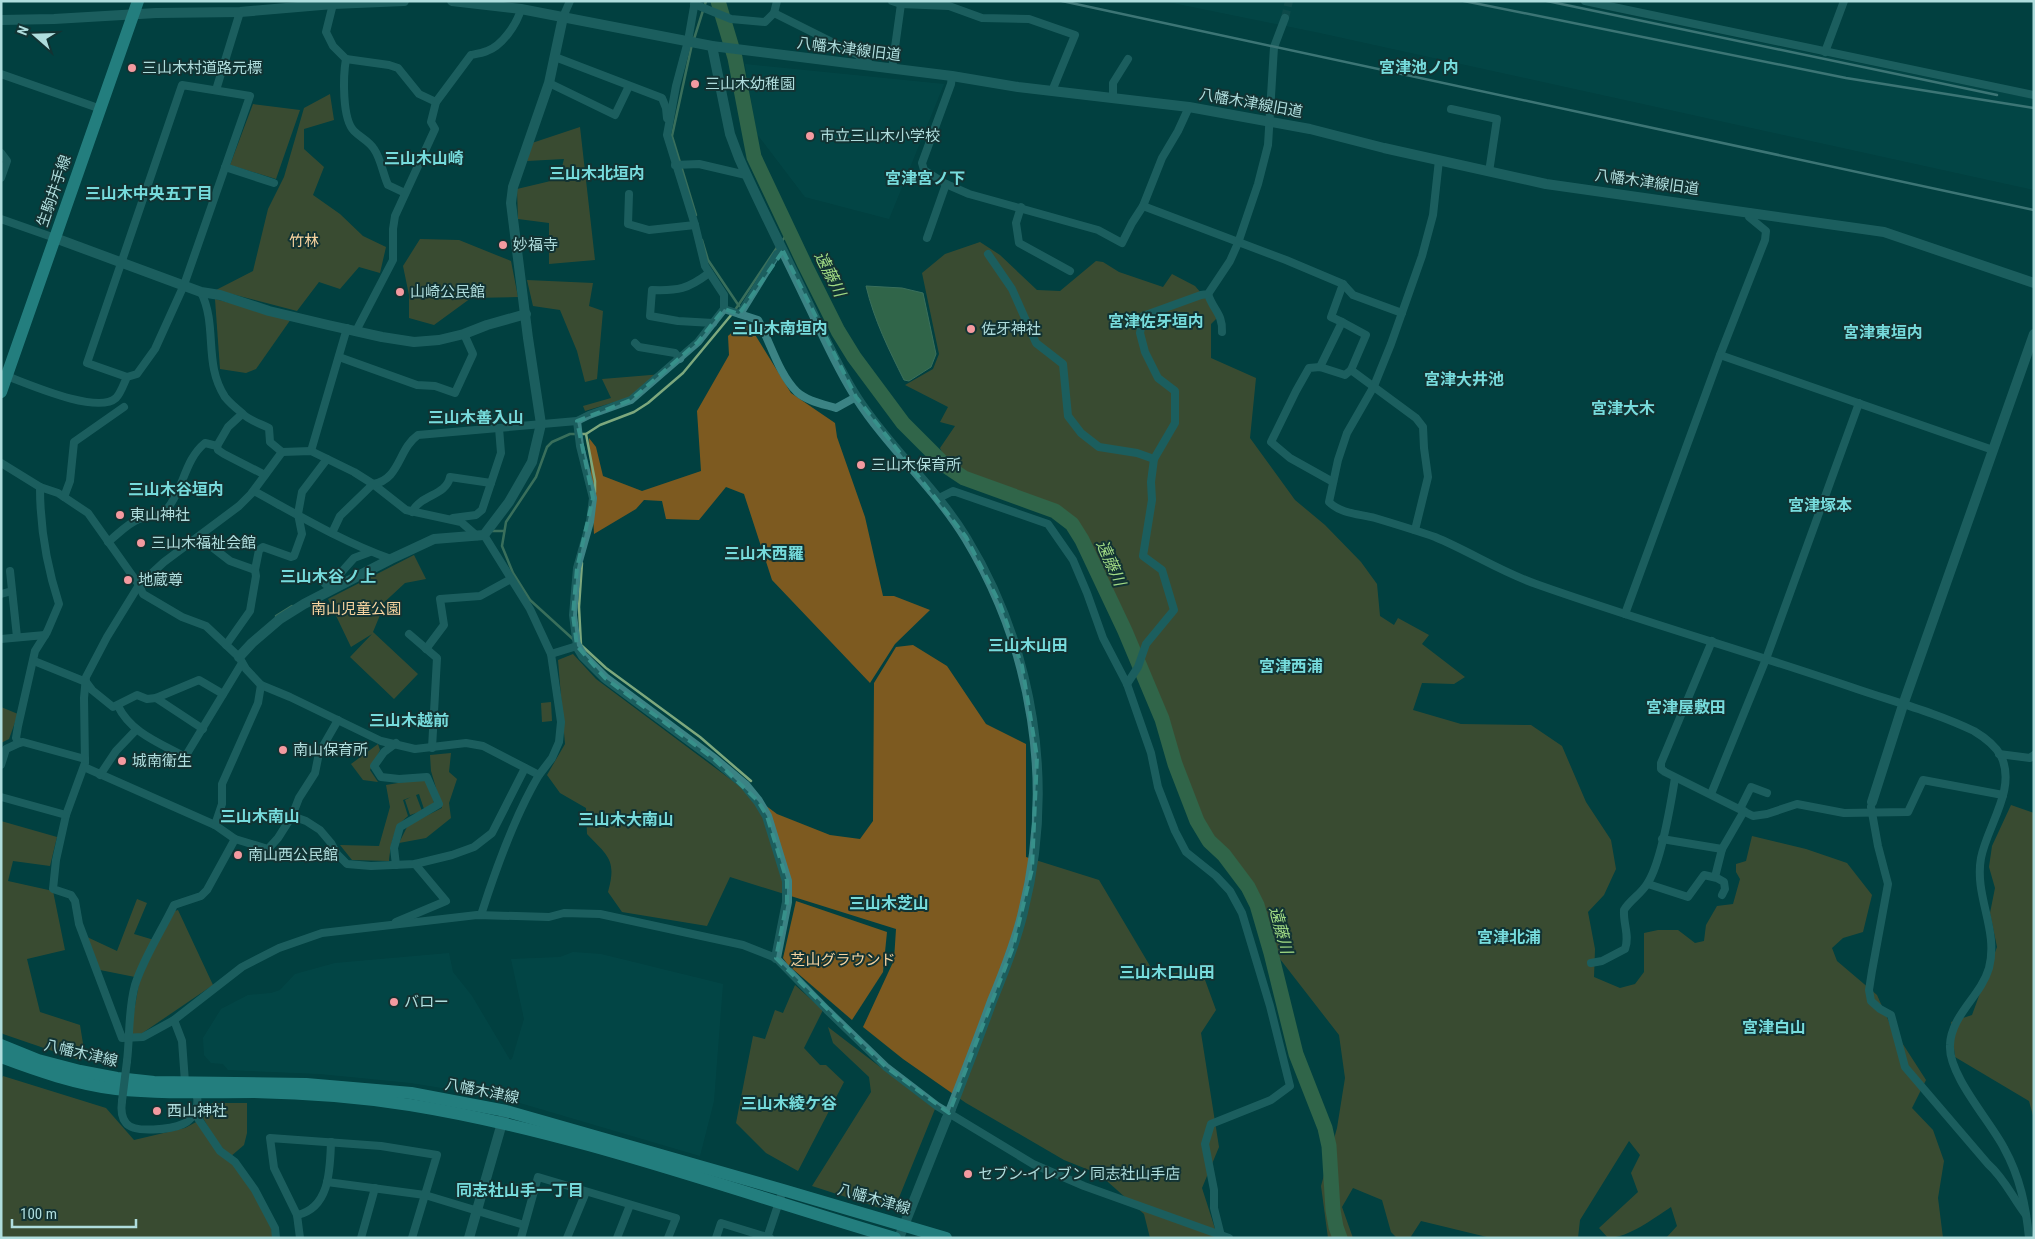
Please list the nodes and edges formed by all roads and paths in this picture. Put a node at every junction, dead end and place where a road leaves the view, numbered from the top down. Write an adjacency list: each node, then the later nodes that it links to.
1 (138, 1): 16 (main road, 生駒井手線)
2 (404, 1): 10 (street)
3 (452, 1): 4 (street, 八幡木津線旧道)
4 (461, 1): 13 (street, 八幡木津線旧道)
5 (570, 1): 17 (street)
6 (777, 1): 15 (street)
7 (892, 1): 12 (street)
8 (1585, 1): 22 (street)
9 (1844, 1): 22 (street)
10 (333, 2): 14 (street); 24 (street)
11 (694, 3): 15 (street); 20 (street)
12 (902, 4): 27 (street); 33 (street)
13 (521, 9): 17 (street, 八幡木津線旧道); 36 (street)
14 (240, 12): 16 (street); 32 (street)
15 (774, 13): 26 (street)
16 (133, 14): 19 (street); 38 (main road, 生駒井手線)
17 (563, 18): 20 (street, 八幡木津線旧道); 23 (street)
18 (1285, 18): 41 (street)
19 (1, 20)
20 (688, 41): 21 (street, 八幡木津線旧道); 40 (street)
21 (717, 47): 26 (street, 八幡木津線旧道); 47 (street)
22 (1824, 52): 34 (street)
23 (555, 57): 30 (street); 31 (street)
24 (346, 59): 36 (street); 51 (street)
25 (1128, 59): 35 (street)
26 (875, 68): 27 (street, 八幡木津線旧道)
27 (892, 69): 29 (street, 八幡木津線旧道)
28 (1, 74): 38 (street)
29 (952, 76): 33 (street, 八幡木津線旧道); 50 (street)
30 (549, 84): 31 (street); 74 (street)
31 (629, 86): 40 (street)
32 (216, 90): 45 (street); 63 (street)
33 (1052, 91): 35 (street, 八幡木津線旧道)
34 (2034, 95)
35 (1113, 98): 37 (street, 八幡木津線旧道)
36 (436, 102): 51 (street)
37 (1189, 107): 41 (street, 八幡木津線旧道); 53 (street)
38 (101, 109): 58 (main road, 生駒井手線)
39 (1451, 109): 46 (street)
40 (670, 121): 44 (street)
41 (1268, 121): 43 (street, 八幡木津線旧道); 60 (street)
42 (1, 153): 48 (street)
43 (1439, 160): 46 (street, 八幡木津線旧道); 73 (street)
44 (676, 165): 47 (street); 57 (street)
45 (225, 167): 49 (street); 68 (street)
46 (1490, 172): 55 (street, 八幡木津線旧道)
47 (746, 175): 61 (street)
48 (1, 178)
49 (274, 183)
50 (946, 184): 54 (street); 59 (street)
51 (405, 194): 77 (street)
52 (629, 194): 57 (street)
53 (1144, 206): 54 (street); 60 (street)
54 (1020, 207): 64 (street)
55 (1748, 212): 67 (street, 八幡木津線旧道); 82 (street)
56 (1, 219): 58 (street)
57 (695, 225): 65 (street)
58 (55, 238): 63 (street); 87 (main road, 生駒井手線)
59 (927, 238)
60 (1238, 243): 66 (street); 70 (street)
61 (783, 251): 72 (street); 91 (street)
62 (988, 254): 103 (street)
63 (122, 262): 68 (street); 88 (street)
64 (1070, 270)
65 (709, 273): 71 (street); 76 (street)
66 (1342, 284): 73 (street); 75 (street)
67 (2034, 284)
68 (184, 285): 69 (street); 88 (street)
69 (201, 292): 77 (street); 94 (street)
70 (1208, 294): 78 (street); 103 (street)
71 (726, 310): 72 (street); 76 (street)
72 (738, 313): 91 (street)
73 (1402, 313): 89 (street)
74 (526, 314): 79 (street); 96 (street)
75 (1342, 322): 85 (street); 86 (street)
76 (713, 323): 84 (street)
77 (352, 330): 79 (street); 83 (street)
78 (1222, 332)
79 (464, 334): 83 (street)
80 (2034, 334): 99 (street)
81 (635, 343): 84 (street)
82 (1720, 355): 92 (street); 130 (street)
83 (339, 357): 100 (street)
84 (680, 359): 95 (street)
85 (1320, 367): 86 (street); 106 (street)
86 (1350, 370): 89 (street)
87 (4, 375): 88 (street); 90 (main road, 生駒井手線)
88 (127, 377)
89 (1374, 386): 106 (street); 116 (street)
90 (1, 392)
91 (856, 397): 112 (street)
92 (1859, 403): 99 (street); 140 (street)
93 (124, 407): 111 (street)
94 (242, 414): 98 (street); 101 (street)
95 (577, 421): 96 (street); 137 (street)
96 (541, 424): 97 (street); 118 (street)
97 (499, 428): 107 (street); 108 (street)
98 (217, 446): 105 (street); 120 (street)
99 (1993, 450): 148 (street)
100 (311, 451): 101 (street); 102 (street)
101 (282, 452): 105 (street)
102 (327, 459): 108 (street); 114 (street)
103 (1154, 459): 144 (street)
104 (1, 463): 109 (street)
105 (265, 475): 110 (street)
106 (1333, 482): 116 (street)
107 (491, 483): 113 (street); 115 (street)
108 (373, 484): 113 (street); 117 (street)
109 (40, 487): 111 (street); 132 (street)
110 (254, 491): 114 (street); 119 (street)
111 (64, 497): 120 (street)
112 (938, 498): 144 (street); 204 (street, bridge)
113 (412, 512): 115 (street)
114 (298, 515): 117 (street); 123 (street)
115 (448, 519): 118 (street)
116 (1415, 530): 130 (street)
117 (332, 534): 121 (street)
118 (480, 535): 122 (street); 125 (street)
119 (198, 537): 123 (street); 127 (street)
120 (108, 542): 127 (street)
121 (370, 552): 122 (street); 126 (street)
122 (391, 559): 141 (street)
123 (256, 570): 136 (street)
124 (10, 571): 128 (street)
125 (511, 580): 138 (street); 139 (street)
126 (325, 584)
127 (139, 585): 136 (street); 143 (street)
128 (12, 591): 129 (street); 133 (street)
129 (1, 594)
130 (1625, 614): 135 (street)
131 (409, 634): 138 (street)
132 (45, 635): 133 (street); 142 (street)
133 (18, 637): 134 (street)
134 (1, 639)
135 (1712, 641): 140 (street); 163 (street)
136 (226, 644): 141 (street)
137 (577, 646): 139 (street); 183 (street)
138 (426, 648): 155 (street)
139 (552, 654): 162 (street)
140 (1766, 659): 148 (street); 165 (street)
141 (241, 660): 145 (street); 146 (street)
142 (34, 661): 143 (street); 153 (street)
143 (86, 682): 149 (street); 158 (street)
144 (1127, 684): 205 (street)
145 (261, 686): 150 (street); 172 (street)
146 (223, 694): 147 (street); 151 (street)
147 (156, 698): 149 (street); 151 (street)
148 (1903, 705): 156 (street); 168 (street)
149 (118, 706): 152 (street)
150 (338, 720): 154 (street); 171 (street)
151 (203, 729): 152 (street)
152 (136, 730): 161 (street)
153 (19, 742): 158 (street); 159 (street)
154 (396, 743): 155 (street); 177 (street)
155 (432, 748): 160 (street)
156 (1999, 754): 157 (street); 166 (street)
157 (2034, 755)
158 (84, 763): 161 (street); 170 (street)
159 (1, 765)
160 (525, 768): 162 (street); 176 (street)
161 (100, 775): 172 (street)
162 (539, 775): 181 (street)
163 (1675, 778): 165 (street); 174 (street)
164 (1767, 793): 169 (street)
165 (1711, 794): 169 (street)
166 (2003, 795): 168 (street); 202 (street)
167 (1, 797): 170 (street)
168 (1871, 807): 169 (street); 202 (street)
169 (1742, 810): 175 (street)
170 (66, 815): 186 (street)
171 (292, 816): 173 (street); 177 (street)
172 (215, 825): 173 (street)
173 (235, 839): 186 (street)
174 (1662, 839): 175 (street); 179 (street)
175 (1722, 848): 178 (street)
176 (415, 864): 177 (street); 182 (street)
177 (396, 866)
178 (1715, 877): 179 (street); 180 (street)
179 (1648, 884): 184 (street)
180 (1722, 896)
181 (481, 915): 182 (street); 183 (street)
182 (388, 926): 185 (street)
183 (776, 958): 205 (street)
184 (1591, 963)
185 (174, 1020): 186 (street); 189 (street)
186 (130, 1038): 191 (street, bridge)
187 (1, 1045): 189 (main road, 八幡木津線)
188 (1, 1057): 190 (main road, 八幡木津線)
189 (185, 1082): 190 (street); 192 (main road, 八幡木津線)
190 (196, 1092): 191 (street); 192 (main road, 八幡木津線)
191 (195, 1114): 206 (street)
192 (504, 1117): 198 (main road, 八幡木津線); 200 (street)
193 (331, 1142): 194 (street); 197 (street); 201 (street)
194 (327, 1182): 195 (street); 201 (street)
195 (375, 1188): 197 (street); 208 (street)
196 (586, 1192): 199 (street); 203 (street); 212 (street)
197 (425, 1195): 200 (street); 209 (street)
198 (781, 1196): 204 (main road, 八幡木津線); 216 (street); 217 (main road, 八幡木津線)
199 (630, 1205): 213 (street); 214 (street)
200 (477, 1211): 203 (street); 210 (street)
201 (297, 1215): 207 (street)
202 (2027, 1216): 221 (street)
203 (524, 1225): 211 (street)
204 (904, 1225): 218 (street); 219 (main road, 八幡木津線)
205 (1221, 1236): 220 (street)
206 (276, 1238)
207 (300, 1238)
208 (361, 1238)
209 (412, 1238)
210 (469, 1238)
211 (520, 1238)
212 (566, 1238)
213 (617, 1238)
214 (668, 1238)
215 (716, 1238): 216 (street)
216 (768, 1238)
217 (895, 1238)
218 (899, 1238)
219 (946, 1238)
220 (1229, 1238)
221 (2029, 1238)

